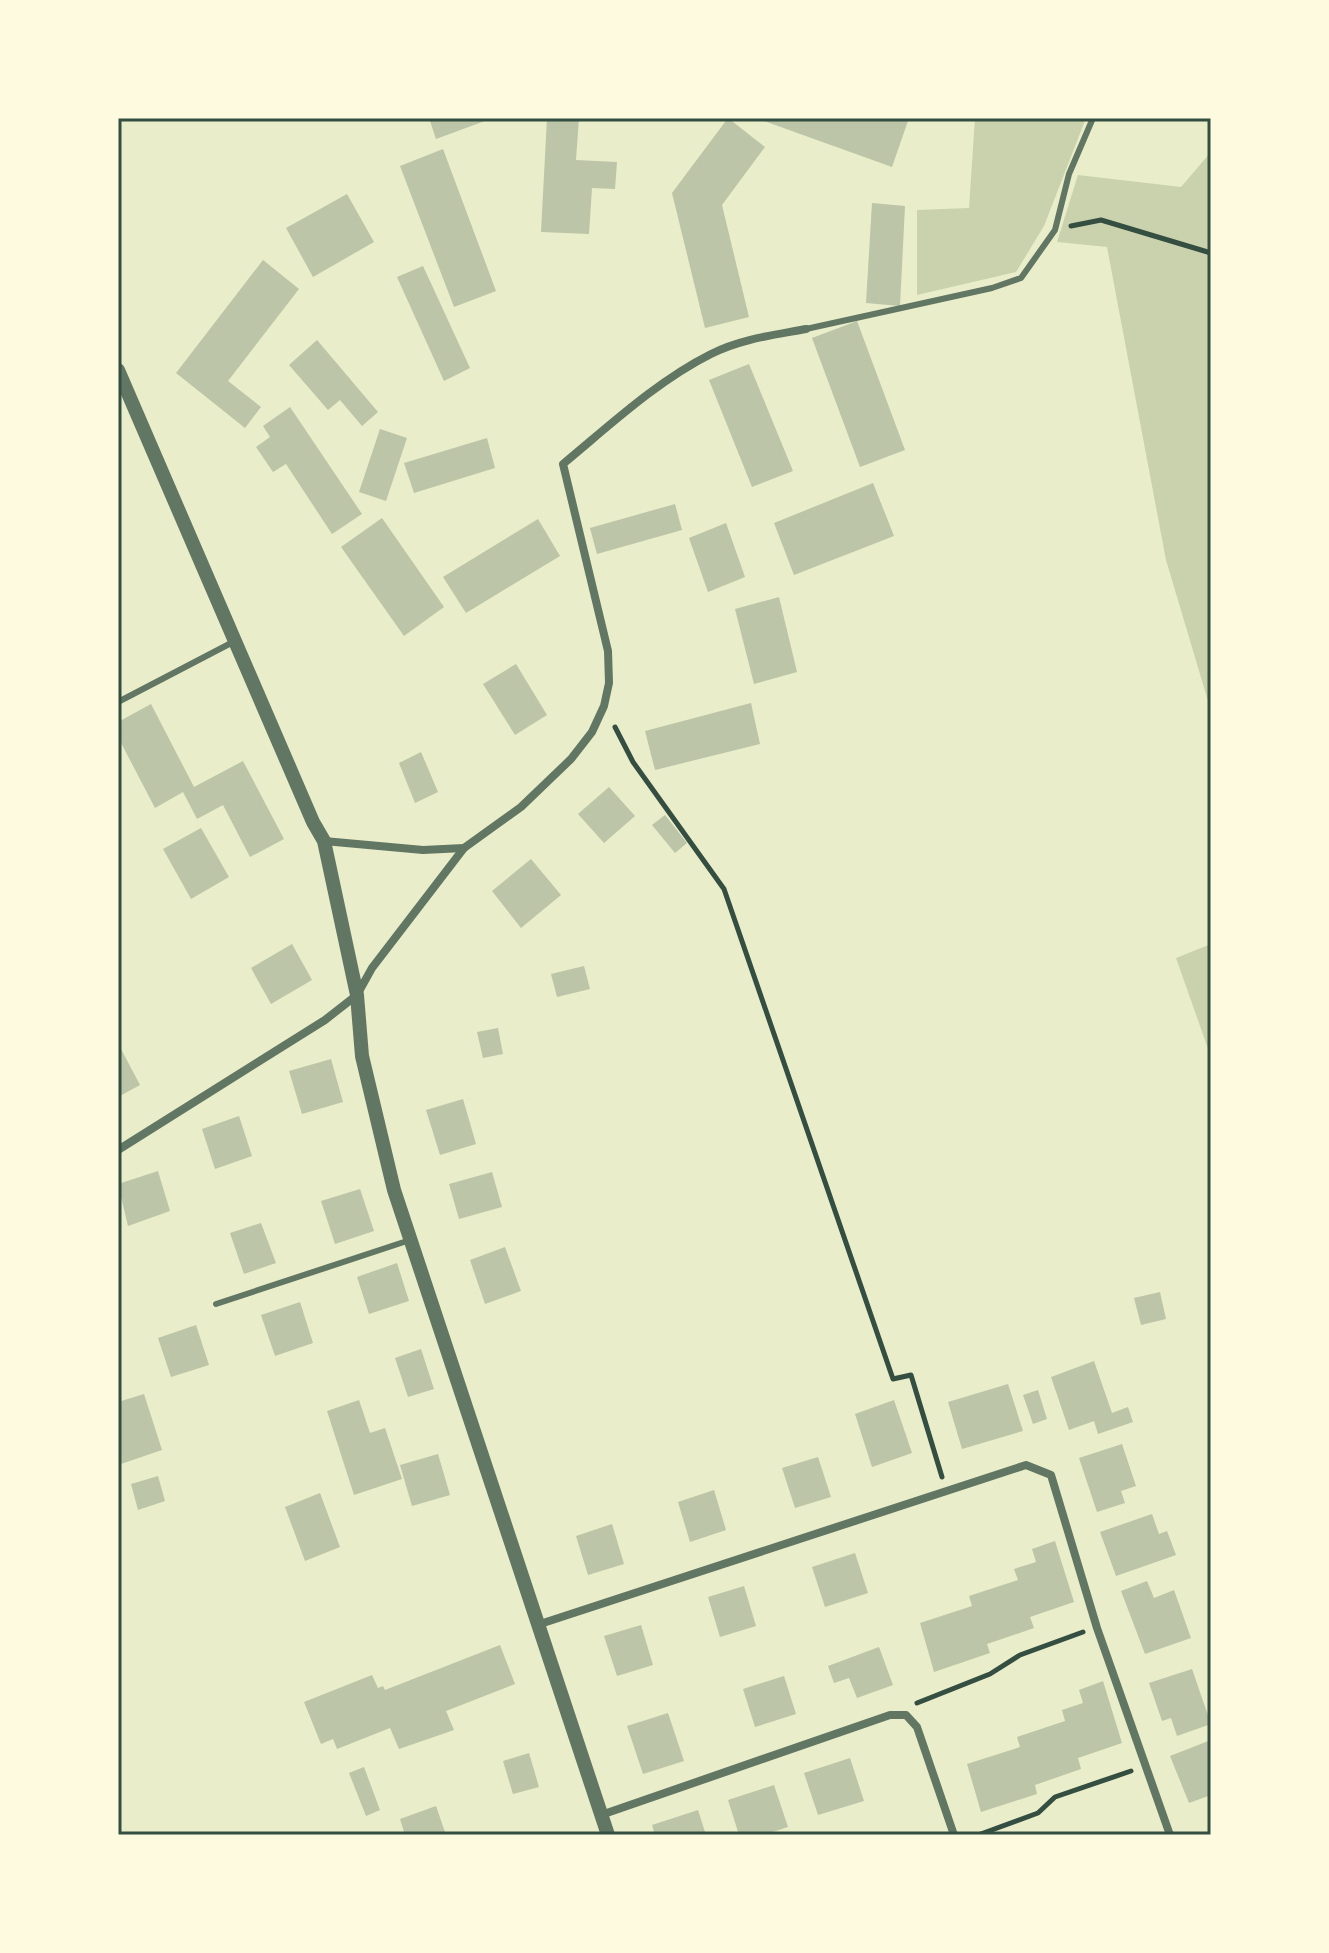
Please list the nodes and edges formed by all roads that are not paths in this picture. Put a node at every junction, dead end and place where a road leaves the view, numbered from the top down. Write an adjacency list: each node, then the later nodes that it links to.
1 (1093, 118): 2 (lane)
2 (806, 329): 7 (street)
3 (118, 370): 4 (street)
4 (235, 641): 5 (lane); 6 (street)
5 (118, 702)
6 (324, 841): 7 (street); 8 (street)
7 (464, 848): 8 (street)
8 (357, 995): 9 (street); 10 (street)
9 (118, 1150)
10 (410, 1240): 11 (lane); 12 (street)
11 (216, 1304)
12 (536, 1625): 13 (street); 16 (street)
13 (601, 1815): 14 (street); 15 (street)
14 (608, 1835)
15 (954, 1835)
16 (1170, 1835)

